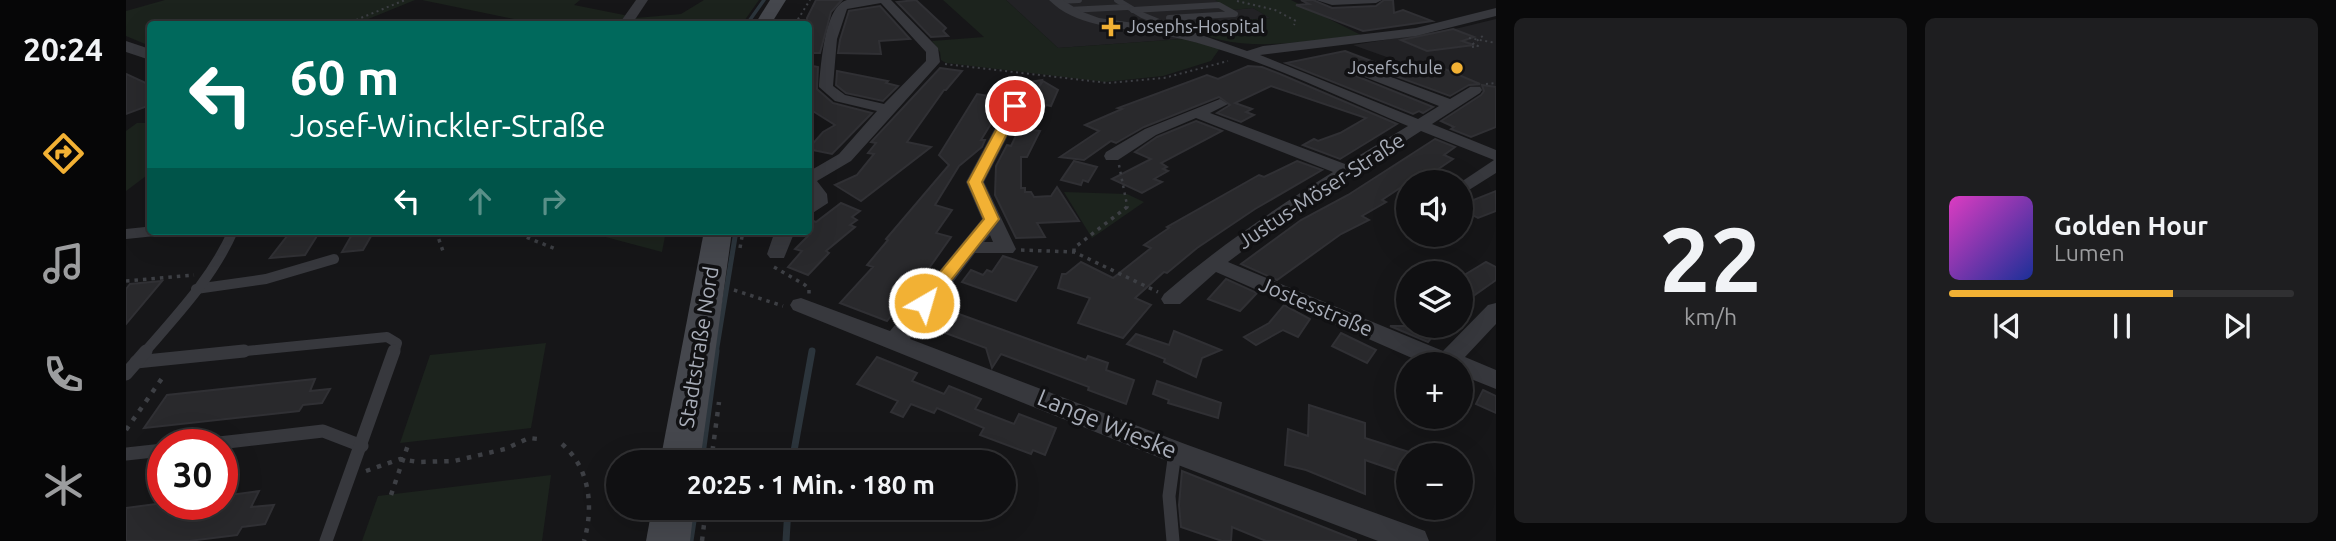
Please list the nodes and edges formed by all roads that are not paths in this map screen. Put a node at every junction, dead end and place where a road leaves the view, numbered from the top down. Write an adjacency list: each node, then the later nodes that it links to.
1 (642, 0): 21 (street)
2 (778, 0): 22 (main road)
3 (879, 0): 32 (street)
4 (886, 0): 32 (street)
5 (1079, 0): 12 (lane)
6 (1117, 0): 16 (lane)
7 (1154, 0): 17 (lane)
8 (1181, 0): 15 (lane)
9 (1210, 0): 14 (lane)
10 (1322, 0): 11 (street)
11 (1376, 0)
12 (1056, 1): 18 (street)
13 (1480, 3): 19 (street)
14 (1219, 5): 15 (lane); 20 (lane)
15 (1189, 7): 17 (lane)
16 (1130, 8): 17 (lane); 18 (lane); 23 (lane)
17 (1159, 9): 20 (lane)
18 (1069, 10): 23 (street)
19 (1496, 11): 26 (street)
20 (1170, 18): 23 (lane)
21 (628, 21)
22 (765, 21)
23 (1190, 35): 26 (street)
24 (126, 46): 25 (street)
25 (147, 54)
26 (1247, 55): 34 (street)
27 (1362, 71): 30 (street)
28 (1475, 90): 30 (street, Justus-Möser-Straße)
29 (1220, 104): 33 (street)
30 (1451, 105): 34 (street, Justus-Möser-Straße)
31 (1015, 106): 43 (street)
32 (887, 109): 39 (street)
33 (1196, 113): 35 (street); 38 (street)
34 (1422, 125): 36 (street); 38 (street, Justus-Möser-Straße)
35 (1112, 156)
36 (1496, 156)
37 (1496, 165): 40 (street)
38 (1349, 172): 52 (street, Justus-Möser-Straße)
39 (812, 178)
40 (1473, 181)
41 (812, 186): 42 (street)
42 (812, 207)
43 (992, 219): 49 (street); 49 (street)
44 (147, 232): 45 (lane)
45 (126, 234)
46 (232, 235): 53 (lane)
47 (717, 235): 66 (main road, Stadtstraße Nord)
48 (783, 235): 50 (street)
49 (967, 247): 57 (street)
50 (776, 254)
51 (334, 259): 53 (lane)
52 (1213, 263): 54 (street, Justus-Möser-Straße); 58 (street, Jostesstraße)
53 (196, 289): 60 (lane)
54 (1172, 299)
55 (801, 305): 57 (street, Lange Wieske)
56 (1496, 310): 59 (street)
57 (895, 341): 68 (street, Lange Wieske)
58 (1421, 352)
59 (1464, 352)
60 (136, 362): 62 (lane); 65 (lane)
61 (1473, 370): 63 (street, Jostesstraße)
62 (126, 374)
63 (1496, 380)
64 (238, 441): 65 (lane)
65 (362, 446): 72 (lane)
66 (682, 450)
67 (147, 452): 69 (lane)
68 (1175, 452): 71 (street, Lange Wieske); 74 (lane)
69 (126, 454)
70 (671, 520): 73 (main road)
71 (1369, 533): 75 (street, Lange Wieske)
72 (326, 541)
73 (667, 541)
74 (1173, 541)
75 (1414, 541)

